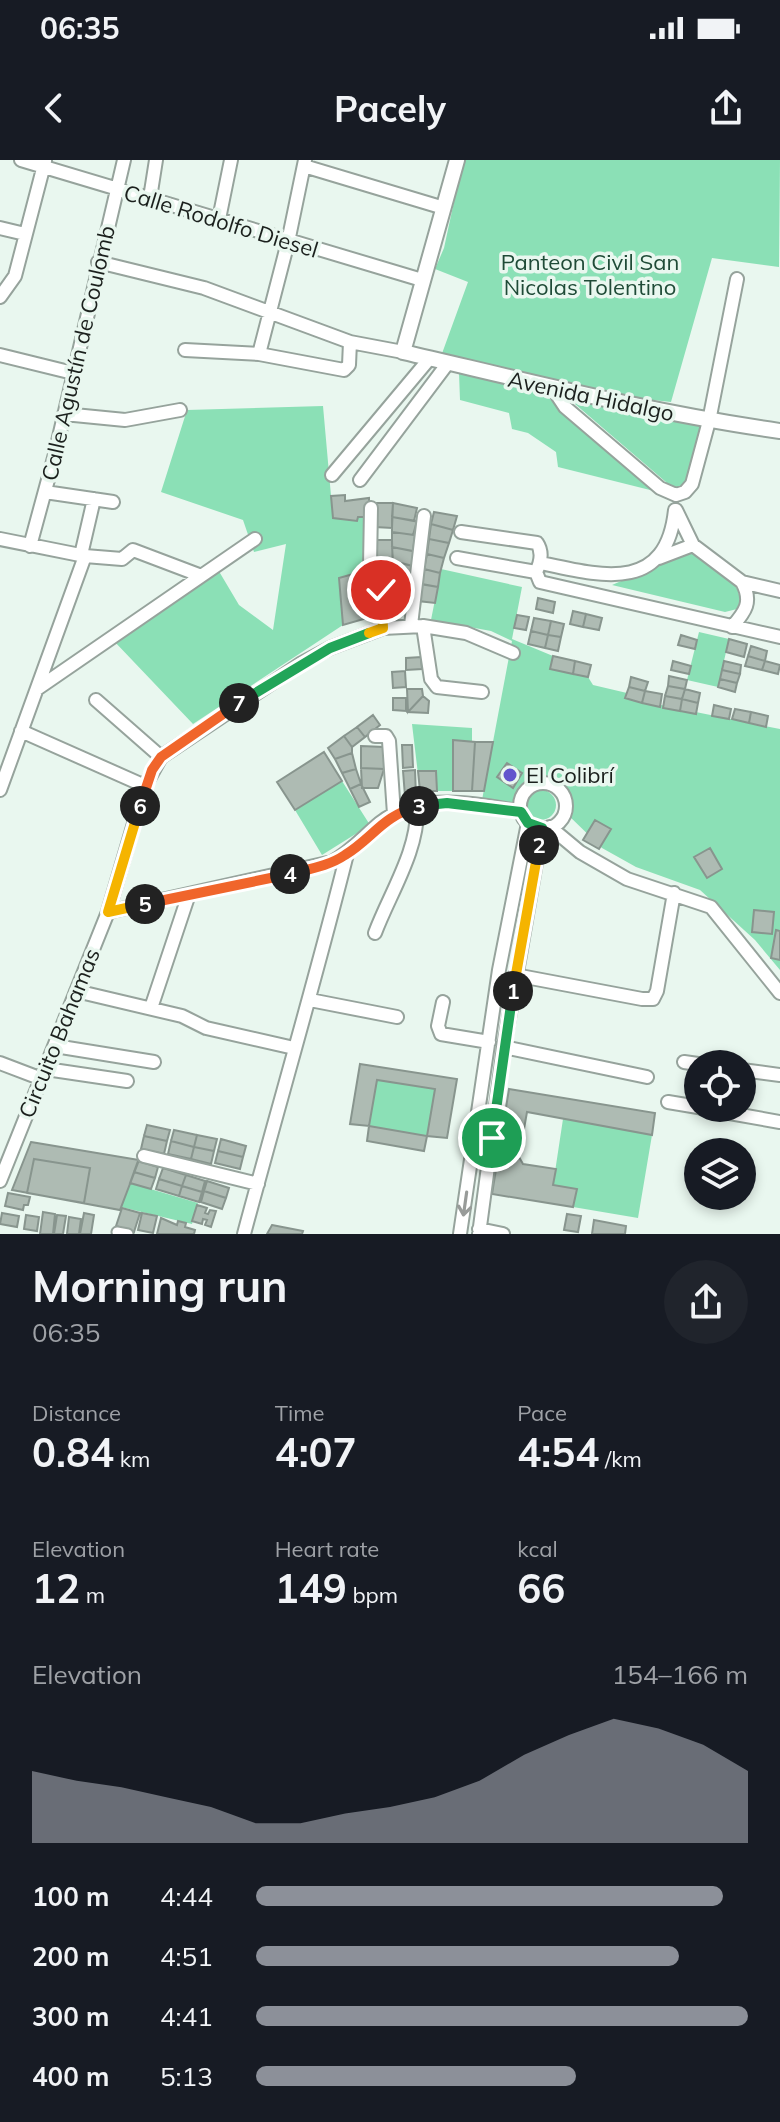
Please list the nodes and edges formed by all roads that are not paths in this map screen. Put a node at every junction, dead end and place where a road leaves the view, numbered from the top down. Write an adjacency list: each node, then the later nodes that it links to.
1 (21, 160): 7 (street, Calle Rodolfo Diesel)
2 (124, 160): 8 (street, Calle Agustín de Coulomb)
3 (156, 160): 9 (street)
4 (231, 160): 11 (street)
5 (457, 160): 10 (street)
6 (304, 163): 10 (street); 14 (street)
7 (44, 164): 8 (street, Calle Rodolfo Diesel); 13 (street)
8 (117, 190): 9 (street, Calle Rodolfo Diesel); 15 (street, Calle Agustín de Coulomb)
9 (150, 198): 11 (street, Calle Rodolfo Diesel)
10 (444, 208): 17 (street)
11 (219, 219): 14 (street, Calle Rodolfo Diesel)
12 (0, 228): 13 (street)
13 (25, 234): 18 (street)
14 (288, 242): 17 (street, Calle Rodolfo Diesel); 19 (street)
15 (98, 262): 19 (street); 27 (street, Calle Agustín de Coulomb)
16 (737, 279): 31 (street)
17 (422, 280): 22 (street)
18 (0, 297)
19 (270, 311): 20 (street); 23 (street)
20 (350, 342): 22 (street); 23 (street)
21 (185, 350): 23 (street)
22 (403, 352): 25 (street, Avenida Hidalgo)
23 (259, 354)
24 (0, 355): 27 (street)
25 (430, 358): 26 (street, Avenida Hidalgo); 33 (street)
26 (448, 363): 28 (street, Avenida Hidalgo); 34 (street)
27 (73, 373): 30 (street, Calle Agustín de Coulomb)
28 (553, 389): 31 (street, Avenida Hidalgo); 36 (street)
29 (180, 410): 30 (street)
30 (64, 414): 35 (street, Calle Agustín de Coulomb)
31 (709, 421): 32 (street, Avenida Hidalgo); 36 (street)
32 (780, 431)
33 (332, 475)
34 (360, 480)
35 (45, 492): 37 (street); 46 (street, Calle Agustín de Coulomb)
36 (676, 495): 40 (street)
37 (94, 499): 38 (street); 47 (street)
38 (113, 502)
39 (371, 508): 56 (street)
40 (675, 510): 45 (street); 49 (street)
41 (424, 516): 54 (street)
42 (461, 532): 50 (street)
43 (0, 539): 46 (street)
44 (255, 539): 51 (street)
45 (693, 545): 49 (street); 52 (street)
46 (30, 546): 47 (street)
47 (83, 556): 51 (street); 59 (street)
48 (457, 558): 50 (street)
49 (659, 558): 50 (street)
50 (539, 572): 55 (street)
51 (199, 575): 59 (street)
52 (742, 582): 53 (street); 55 (street)
53 (780, 591)
54 (417, 626): 56 (street, Circuito Bahamas); 58 (street, Circuito Bahamas); 60 (street)
55 (732, 627): 57 (street)
56 (383, 628): 64 (street, Circuito Bahamas)
57 (780, 637)
58 (513, 653)
59 (37, 689): 62 (street)
60 (482, 692)
61 (96, 700): 64 (street)
62 (21, 731): 65 (street); 66 (street)
63 (375, 736): 68 (street)
64 (161, 757): 65 (street, Circuito Bahamas)
65 (145, 786): 74 (street, Circuito Bahamas)
66 (0, 790)
67 (417, 806): 68 (street); 69 (street); 75 (street)
68 (394, 814): 71 (street)
69 (524, 817): 70 (street); 70 (street); 83 (street)
70 (546, 828): 72 (street); 76 (street)
71 (347, 854): 73 (street); 79 (street)
72 (674, 893): 76 (street); 78 (street)
73 (189, 894): 74 (street); 81 (street)
74 (108, 912): 77 (street, Circuito Bahamas)
75 (375, 933)
76 (515, 975): 85 (street)
77 (76, 991): 81 (street); 84 (street, Circuito Bahamas)
78 (780, 993)
79 (310, 1000): 82 (street); 86 (street)
80 (443, 1002): 83 (street)
81 (151, 1008): 86 (street)
82 (397, 1017)
83 (489, 1042): 105 (street, one-way to 105)
84 (55, 1046): 87 (street); 90 (street, Circuito Bahamas)
85 (504, 1047): 92 (street); 102 (street)
86 (294, 1048): 100 (street)
87 (154, 1062)
88 (0, 1063): 90 (street)
89 (756, 1072): 91 (street)
90 (44, 1074): 93 (street); 99 (street, Circuito Bahamas)
91 (780, 1075)
92 (647, 1077)
93 (127, 1081)
94 (668, 1102): 95 (street)
95 (684, 1105)
96 (756, 1118): 97 (street)
97 (780, 1122)
98 (144, 1156): 100 (street)
99 (0, 1180)
100 (258, 1184): 104 (street)
101 (117, 1232): 103 (street)
102 (479, 1232): 106 (street)
103 (128, 1234)
104 (244, 1234)
105 (460, 1234)
106 (503, 1234)

